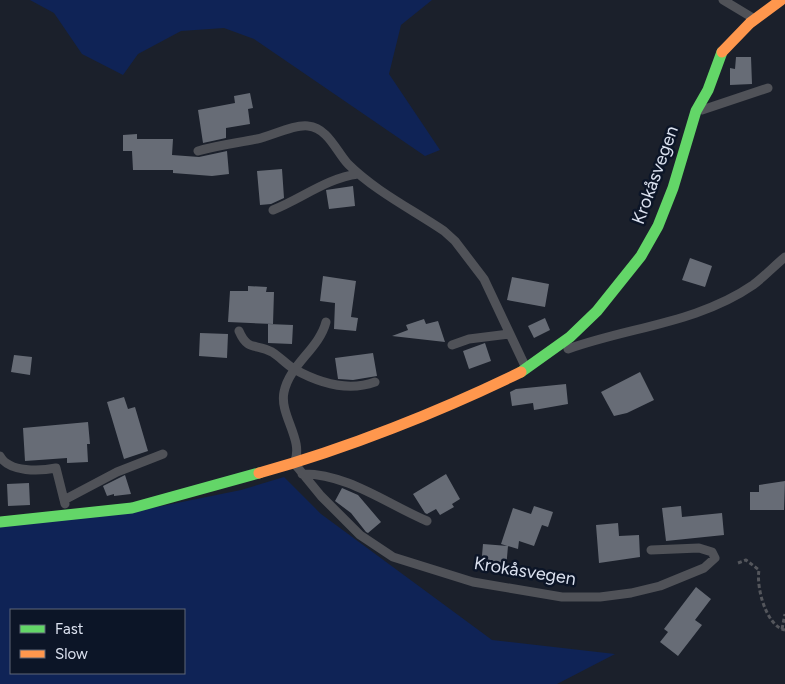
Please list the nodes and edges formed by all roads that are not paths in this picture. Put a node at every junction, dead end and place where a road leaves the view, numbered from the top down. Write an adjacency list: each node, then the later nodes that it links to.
1 (723, 0): 3 (lane)
2 (782, 2): 3 (street, Krokåsvegen)
3 (756, 20): 5 (street, Krokåsvegen)
4 (768, 88): 5 (lane, Krokåsvegen)
5 (696, 111): 14 (street, Krokåsvegen)
6 (198, 151): 7 (lane)
7 (358, 174): 8 (lane); 12 (lane)
8 (272, 210)
9 (785, 257): 14 (lane, Krokåsvegen)
10 (326, 322): 16 (lane)
11 (238, 331): 16 (lane)
12 (509, 334): 13 (lane); 15 (lane)
13 (452, 345)
14 (542, 357): 15 (street, Krokåsvegen)
15 (526, 368): 20 (street, Krokåsvegen)
16 (294, 369): 17 (lane); 20 (lane)
17 (375, 382)
18 (163, 454): 22 (lane)
19 (0, 456): 22 (lane)
20 (294, 463): 21 (lane, Krokåsvegen); 23 (street, Krokåsvegen)
21 (302, 474): 24 (lane); 26 (lane, Krokåsvegen)
22 (64, 500): 23 (lane)
23 (67, 514): 25 (street, Krokåsvegen)
24 (427, 521)
25 (0, 522)
26 (651, 550)

